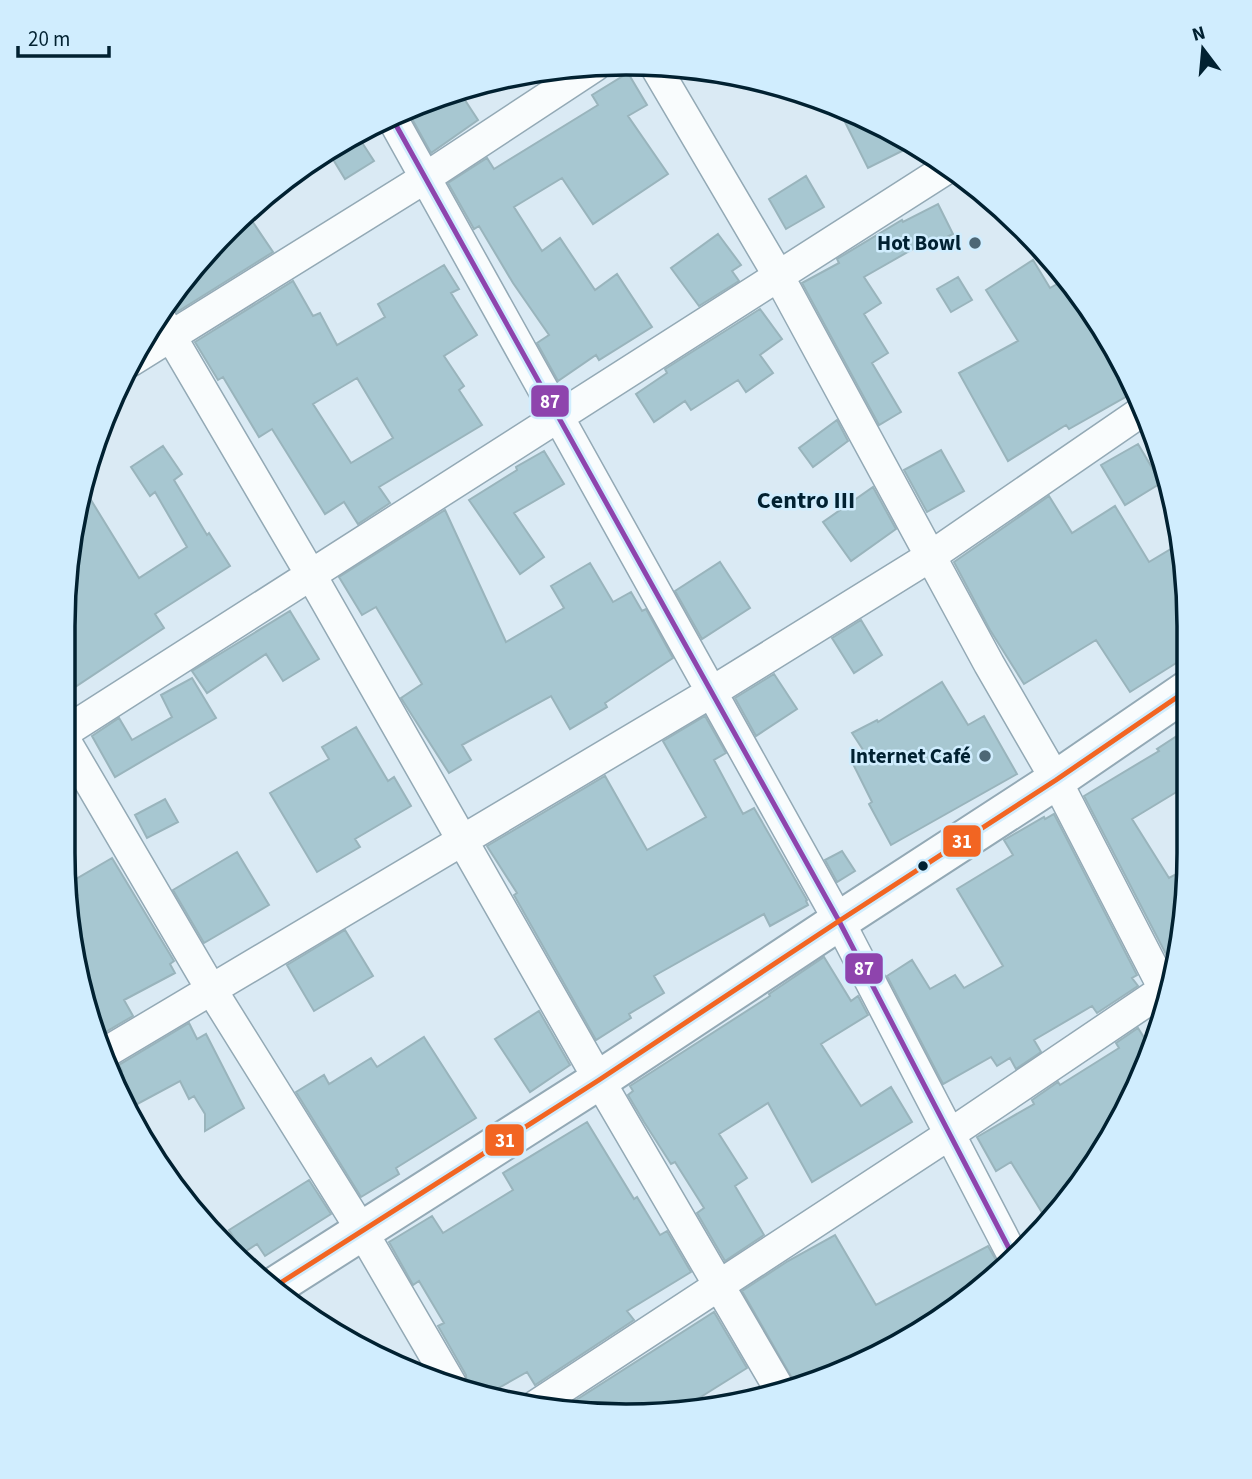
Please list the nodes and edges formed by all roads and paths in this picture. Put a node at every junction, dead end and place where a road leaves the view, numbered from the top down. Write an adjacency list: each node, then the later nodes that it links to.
1 (661, 76): 6 (street)
2 (578, 77): 5 (street)
3 (396, 126): 5 (street)
4 (939, 173): 6 (street)
5 (425, 178): 7 (street); 9 (street)
6 (778, 275): 9 (street); 10 (street)
7 (165, 326): 11 (street)
8 (1135, 416): 10 (street)
9 (556, 417): 11 (street); 12 (street)
10 (931, 556): 12 (street); 16 (street)
11 (311, 575): 14 (street); 17 (street)
12 (710, 693): 17 (street); 18 (street)
13 (1177, 697): 16 (street)
14 (75, 726)
15 (75, 757): 20 (street)
16 (1056, 780): 18 (street); 19 (street)
17 (460, 839): 20 (street); 23 (street)
18 (839, 921): 23 (street); 24 (street)
19 (1161, 981)
20 (211, 989): 22 (street); 25 (street)
21 (1158, 995): 24 (street)
22 (111, 1049)
23 (599, 1080): 25 (street); 28 (street)
24 (950, 1134): 26 (street); 28 (street)
25 (362, 1231): 27 (street); 29 (street)
26 (1009, 1248)
27 (282, 1282)
28 (719, 1285): 30 (street); 31 (street)
29 (445, 1373)
30 (776, 1383)
31 (547, 1398)

